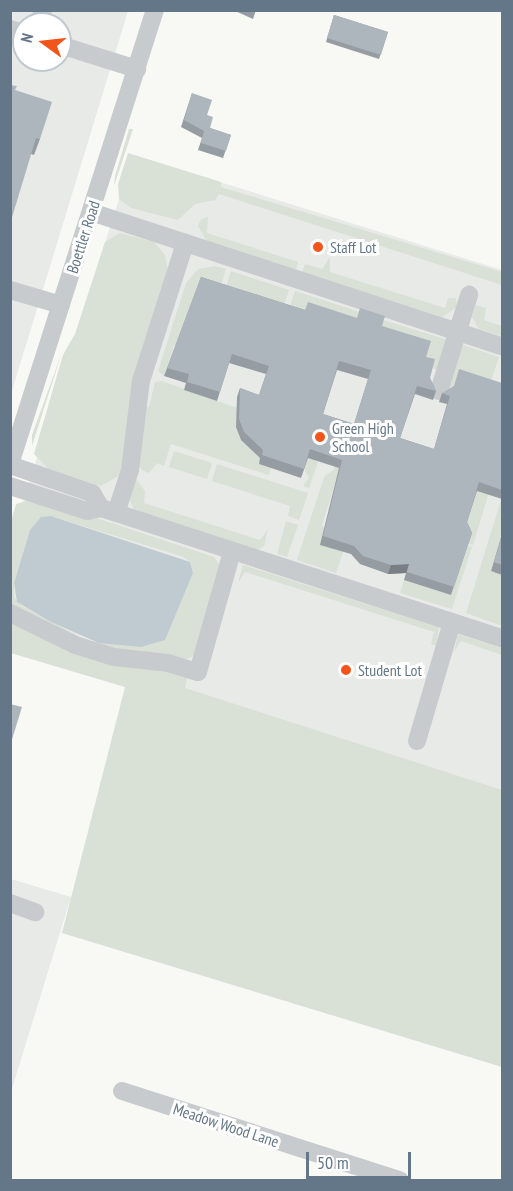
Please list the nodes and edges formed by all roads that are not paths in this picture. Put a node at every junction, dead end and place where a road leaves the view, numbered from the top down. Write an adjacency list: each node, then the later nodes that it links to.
1 (155, 10): 3 (street, Boettler Road)
2 (72, 49): 3 (street)
3 (137, 69): 4 (street, Boettler Road)
4 (92, 212): 5 (street); 8 (street, Boettler Road)
5 (185, 243): 9 (street); 14 (street)
6 (10, 290): 8 (street)
7 (469, 295): 9 (street)
8 (62, 305): 12 (street, Boettler Road)
9 (459, 332): 10 (street); 11 (street)
10 (502, 346)
11 (439, 391)
12 (10, 465): 14 (street)
13 (10, 486): 14 (street)
14 (109, 511): 15 (street)
15 (232, 552): 16 (street); 17 (street)
16 (10, 613)
17 (452, 622): 18 (street); 19 (street)
18 (502, 639)
19 (417, 741)
20 (10, 903): 21 (street)
21 (35, 912)
22 (122, 1091): 23 (street, Meadow Wood Lane)
23 (400, 1180)

